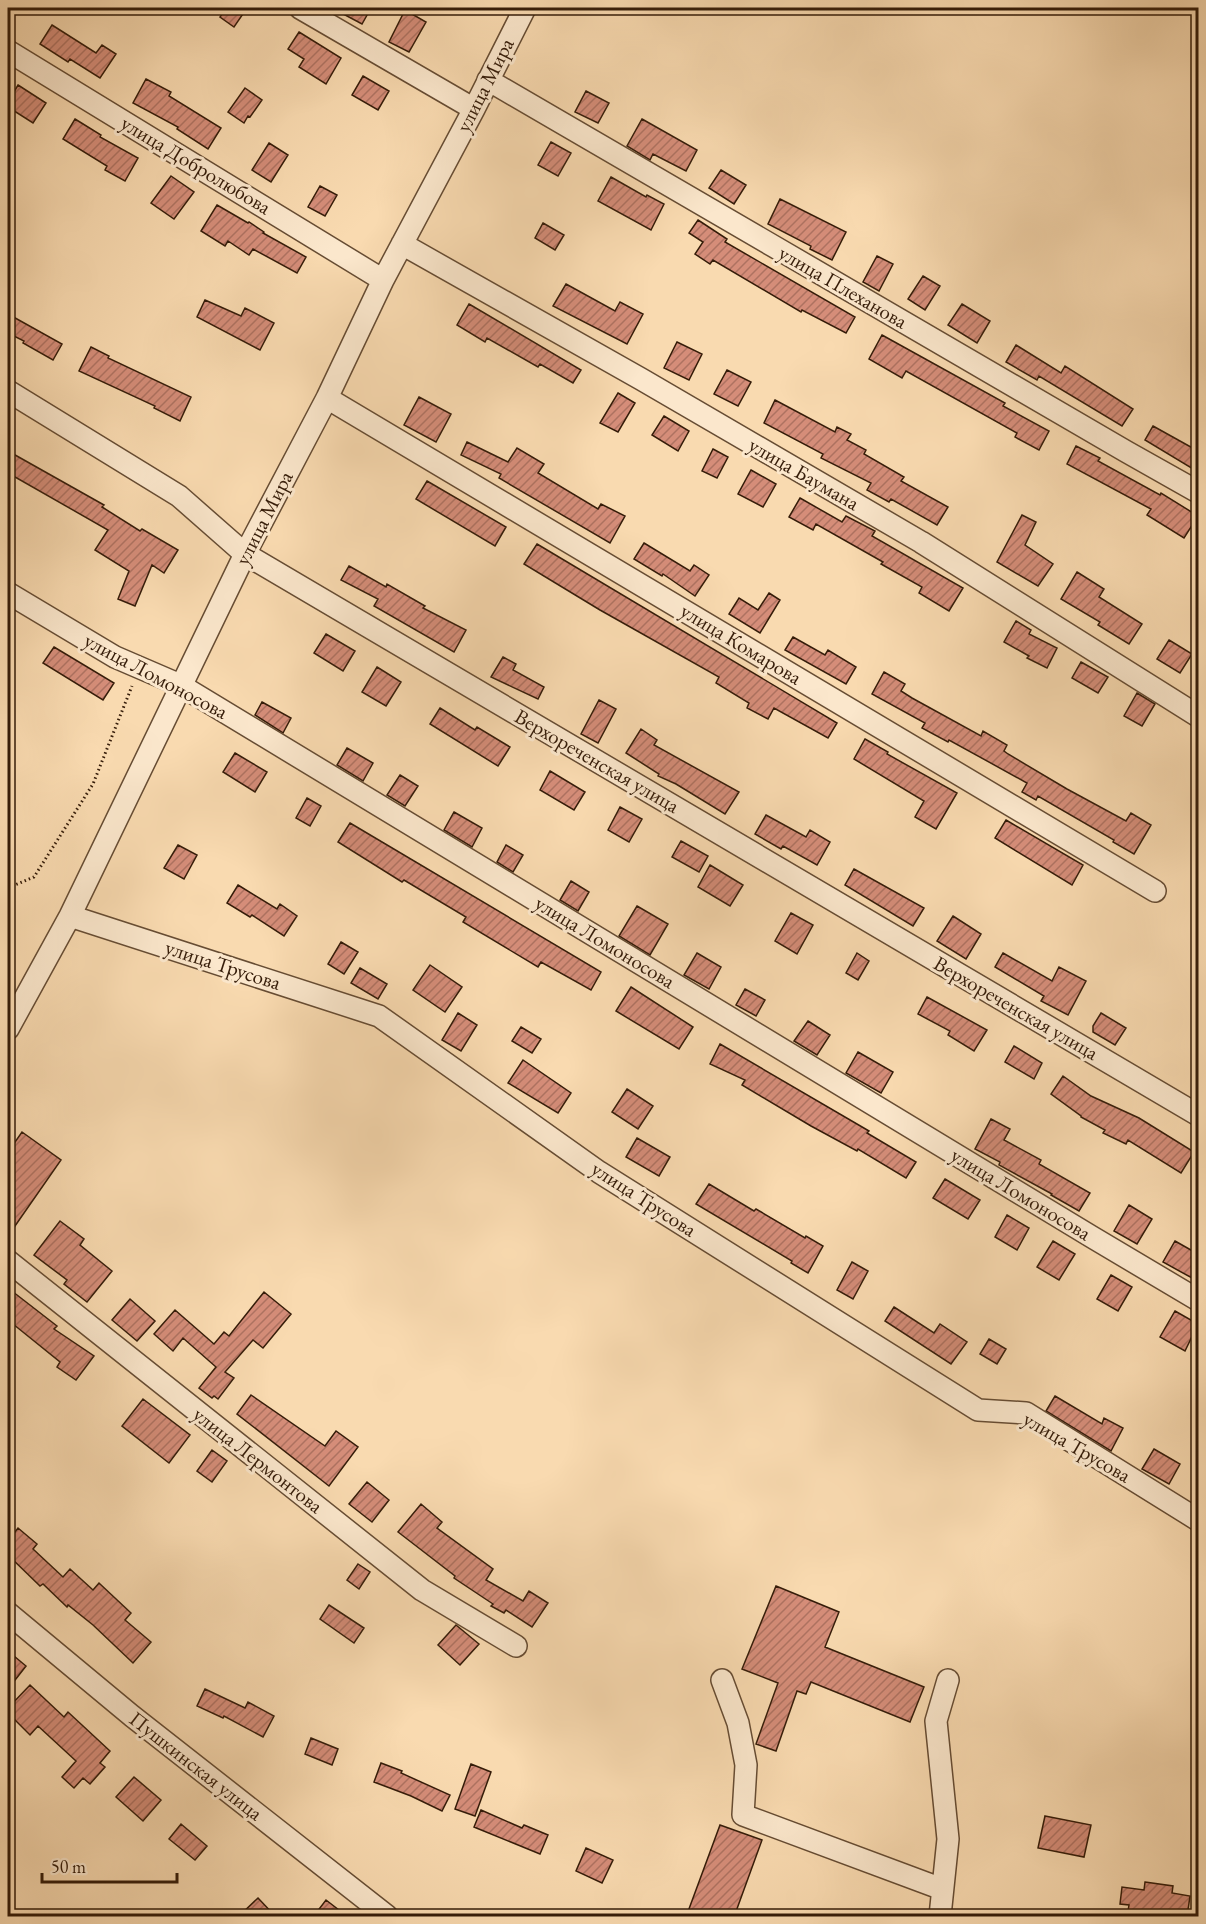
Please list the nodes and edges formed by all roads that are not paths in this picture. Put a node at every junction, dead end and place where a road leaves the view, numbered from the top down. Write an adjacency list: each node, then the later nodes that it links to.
1 (300, 8): 5 (street)
2 (525, 8): 4 (street, улица Мира)
3 (8, 51): 7 (street, улица Добролюбова)
4 (488, 80): 5 (street, улица Мира); 10 (street, улица Плеханова)
5 (474, 109): 6 (street, улица Мира)
6 (402, 244): 7 (street, улица Мира); 14 (street, улица Баумана)
7 (383, 280): 9 (street, улица Мира)
8 (8, 391): 11 (street, Верхореченская улица)
9 (327, 398): 11 (street, улица Мира); 15 (street, улица Комарова)
10 (1198, 492)
11 (245, 554): 13 (street, улица Мира); 18 (street, Верхореченская улица)
12 (8, 592): 13 (street, улица Ломоносова)
13 (180, 685): 16 (street, улица Мира); 20 (street, улица Ломоносова)
14 (1198, 716)
15 (1155, 891)
16 (70, 916): 17 (street, улица Мира); 21 (street, улица Трусова)
17 (8, 1029)
18 (1198, 1115)
19 (8, 1261): 23 (street, улица Лермонтова)
20 (1198, 1300)
21 (1198, 1520)
22 (8, 1612): 27 (street, Пушкинская улица)
23 (516, 1646)
24 (722, 1680): 26 (street)
25 (948, 1680): 26 (street)
26 (942, 1889): 28 (street)
27 (387, 1917)
28 (940, 1917)

